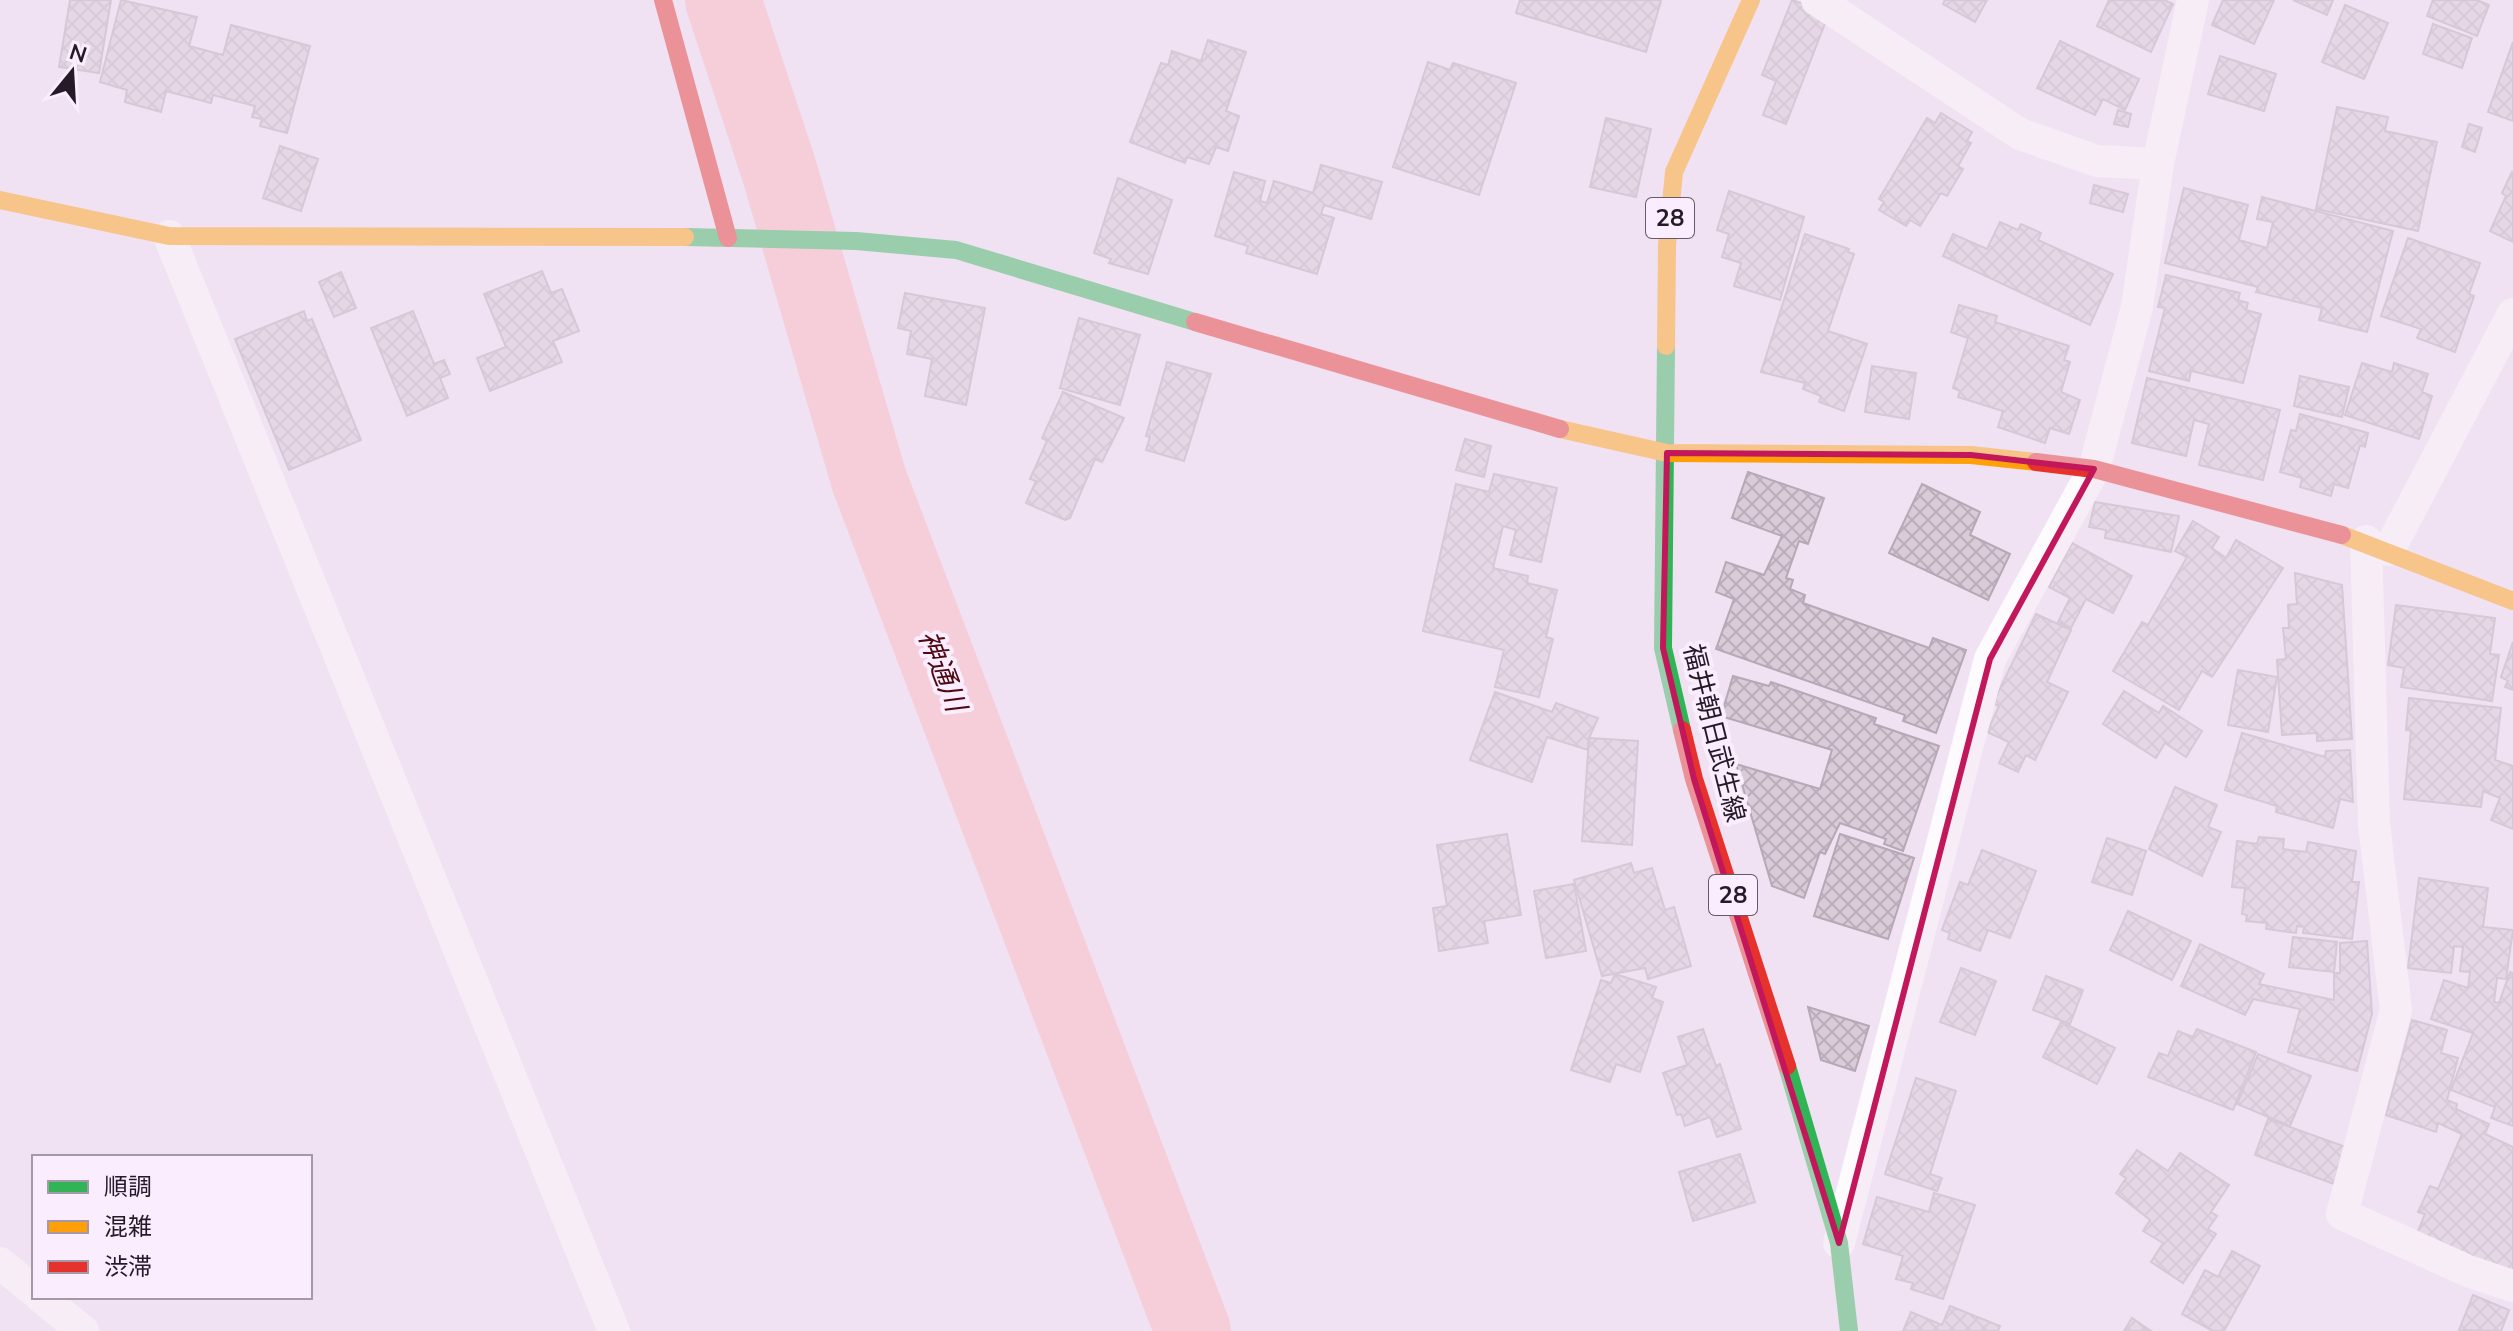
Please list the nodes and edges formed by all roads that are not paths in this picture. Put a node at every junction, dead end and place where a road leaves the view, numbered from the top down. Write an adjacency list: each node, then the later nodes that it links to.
1 (663, 0): 8 (street)
2 (1751, 0): 10 (street, 福井朝日武生線 / 28)
3 (1817, 0): 5 (street)
4 (2193, 0): 5 (street)
5 (2158, 164): 11 (street)
6 (0, 200): 7 (street)
7 (169, 236): 8 (street); 20 (street)
8 (728, 238): 10 (street)
9 (2513, 314): 12 (street)
10 (1667, 453): 11 (street); 14 (street, 福井朝日武生線 / 28)
11 (2094, 469): 12 (street); 14 (street)
12 (2377, 545): 13 (street); 16 (street)
13 (2513, 601)
14 (1839, 1243): 21 (street, 福井朝日武生線 / 28)
15 (0, 1263): 17 (street)
16 (2513, 1286)
17 (32, 1289)
18 (43, 1299): 19 (street)
19 (83, 1331)
20 (614, 1331)
21 (1849, 1331)

